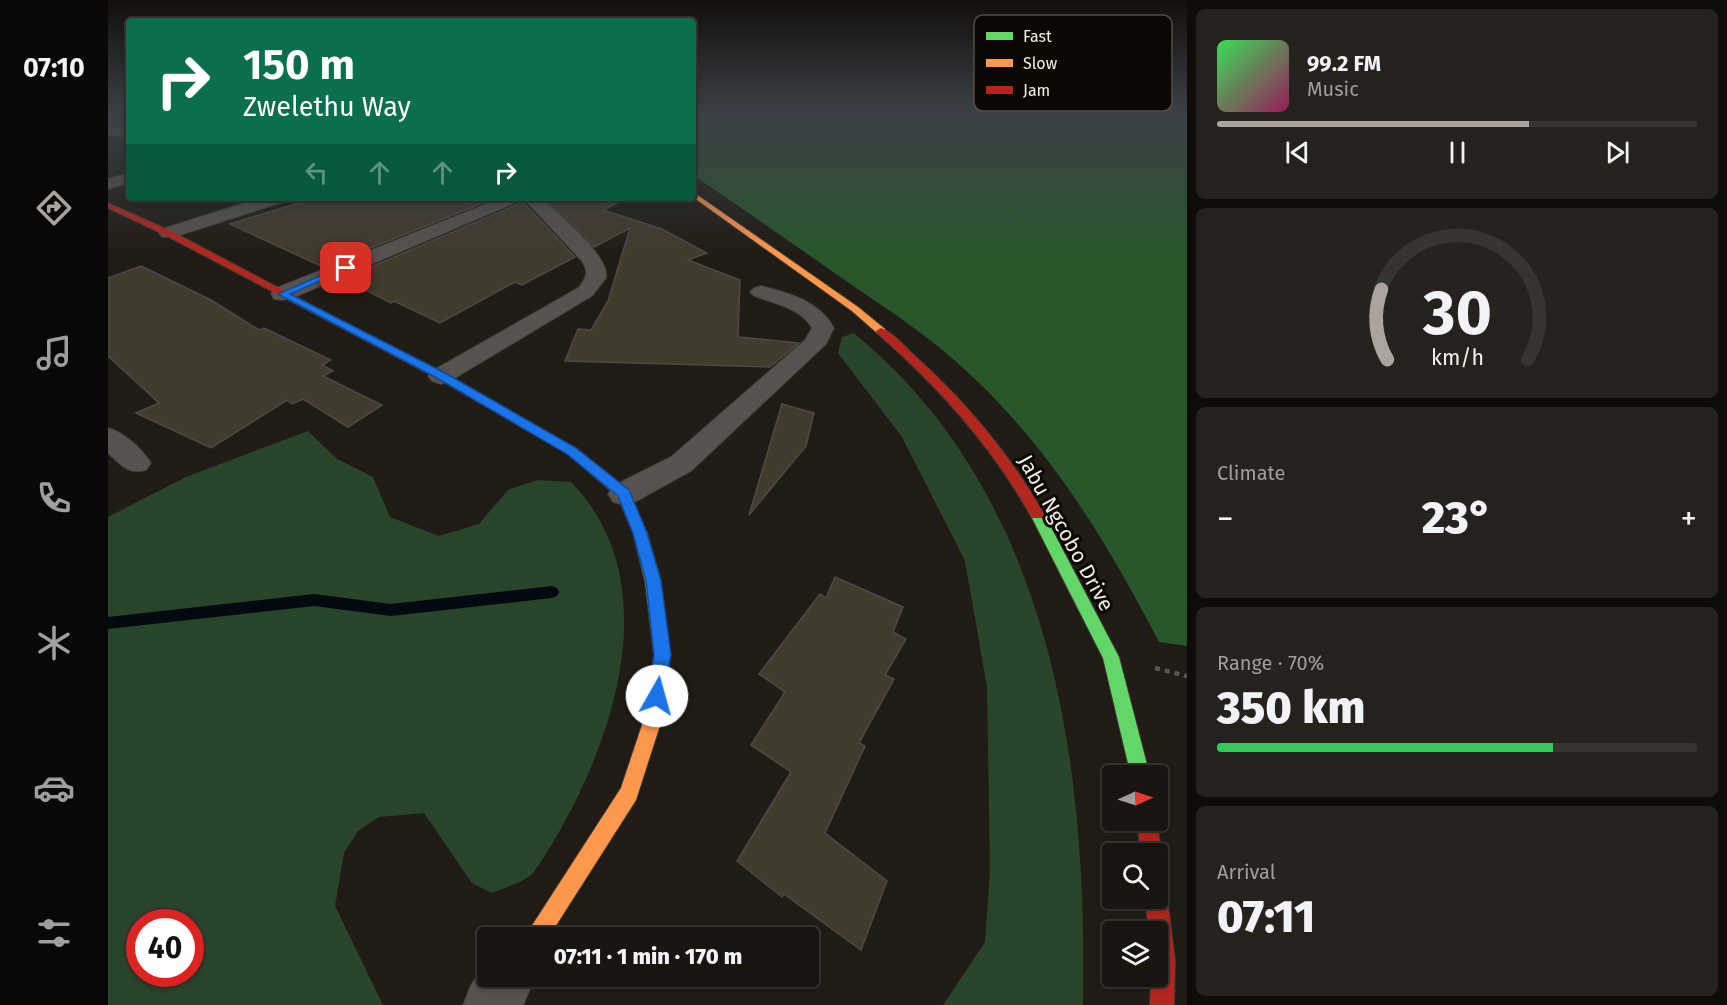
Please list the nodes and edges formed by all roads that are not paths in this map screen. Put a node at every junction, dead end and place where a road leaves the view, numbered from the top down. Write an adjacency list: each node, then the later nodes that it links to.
1 (126, 179): 2 (street)
2 (108, 184)
3 (696, 197): 15 (street, Jabu Ngcobo Drive)
4 (268, 201): 8 (street)
5 (509, 201): 10 (street)
6 (534, 201): 11 (street)
7 (108, 205): 8 (street)
8 (168, 233): 10 (street)
9 (761, 292): 14 (street)
10 (282, 294): 11 (street)
11 (441, 376): 14 (street)
12 (108, 437): 13 (street)
13 (136, 464)
14 (624, 494): 17 (street)
15 (1138, 765)
16 (1157, 909): 20 (street)
17 (542, 927)
18 (502, 987): 19 (street)
19 (491, 1005)
20 (1162, 1005)

